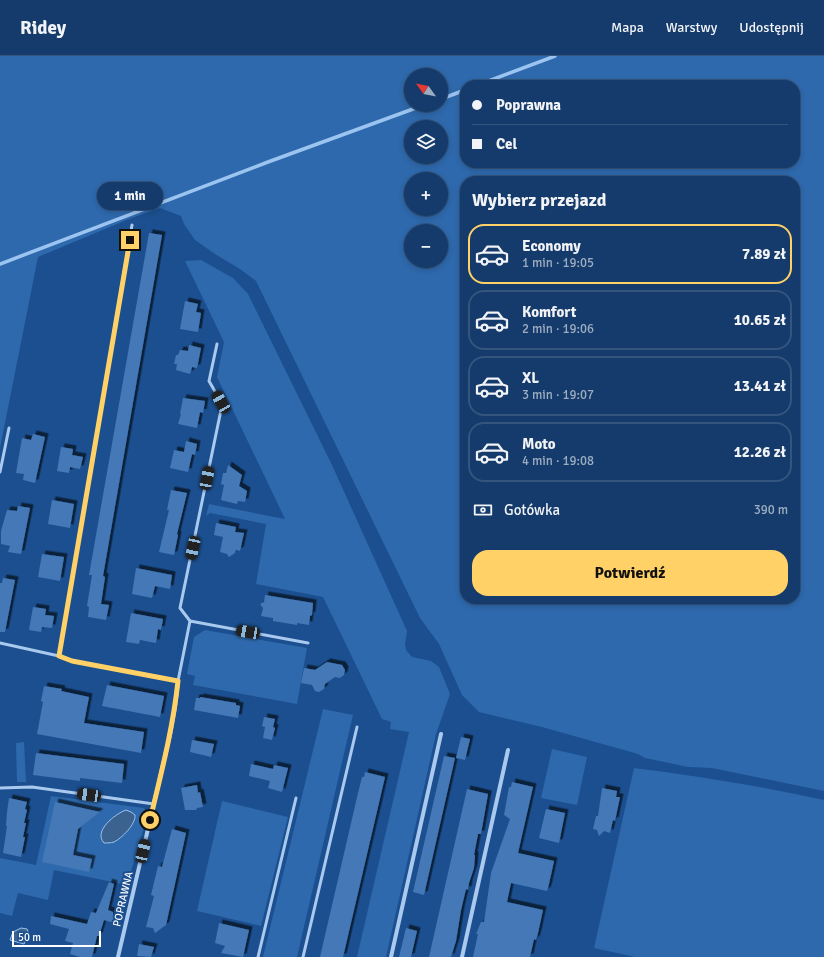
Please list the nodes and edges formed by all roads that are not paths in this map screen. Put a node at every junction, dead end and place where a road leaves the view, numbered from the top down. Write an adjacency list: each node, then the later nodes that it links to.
1 (132, 225): 8 (lane)
2 (216, 344): 5 (lane)
3 (9, 428): 4 (lane)
4 (0, 472)
5 (190, 621): 7 (lane); 9 (lane)
6 (0, 643): 8 (lane)
7 (308, 643)
8 (59, 656): 9 (lane)
9 (178, 681): 15 (street, POPRAWNA)
10 (357, 726): 18 (lane)
11 (441, 734): 19 (street)
12 (508, 750): 20 (street)
13 (0, 788): 15 (lane)
14 (296, 798): 17 (lane)
15 (154, 804): 16 (street, POPRAWNA)
16 (118, 957)
17 (258, 957)
18 (303, 957)
19 (391, 957)
20 (462, 957)

